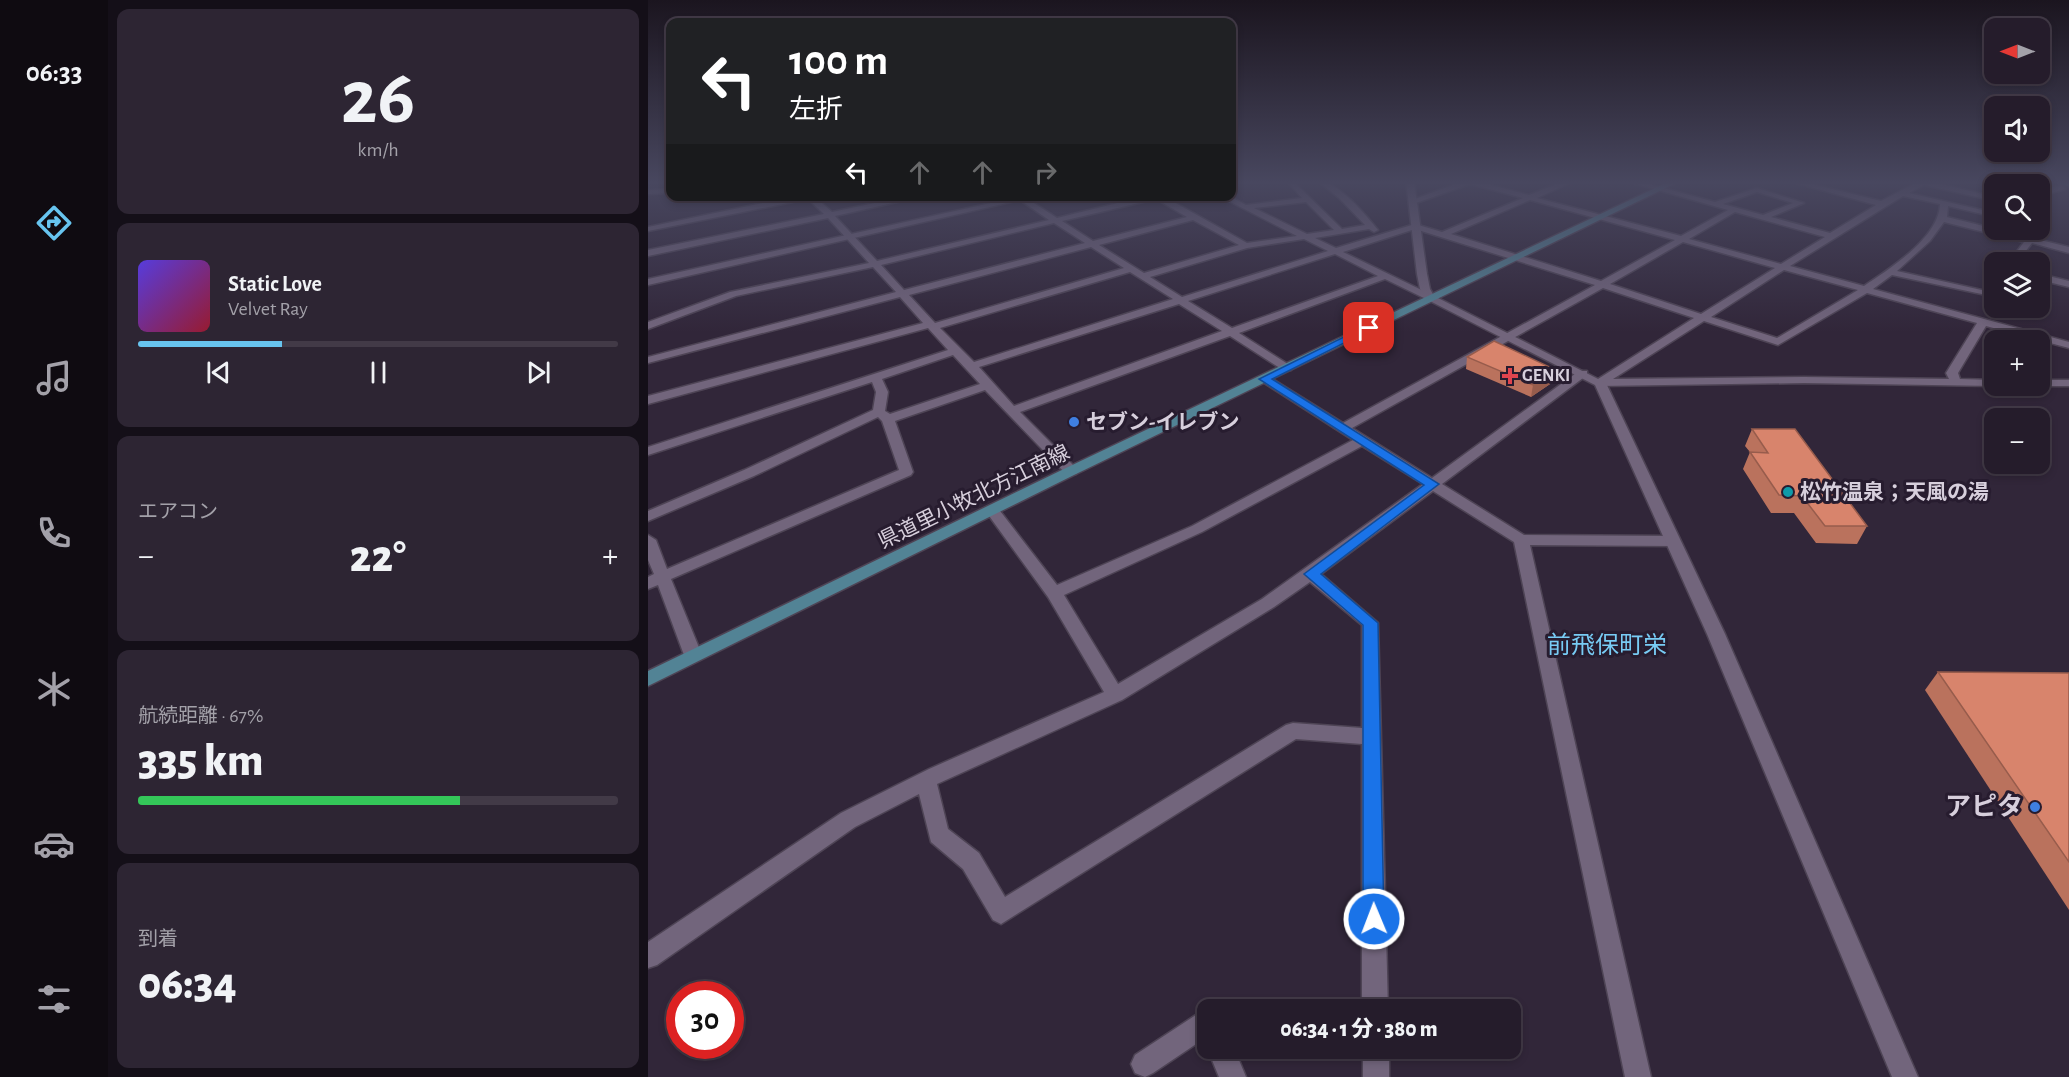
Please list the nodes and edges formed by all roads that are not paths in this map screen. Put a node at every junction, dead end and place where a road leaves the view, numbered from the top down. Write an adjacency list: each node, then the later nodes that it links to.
1 (755, 231): 34 (street)
2 (844, 231): 26 (street)
3 (879, 231): 26 (street)
4 (1013, 231): 36 (street)
5 (1073, 231): 29 (street)
6 (1139, 231): 29 (street)
7 (1220, 231): 30 (street)
8 (1292, 231): 24 (street)
9 (1338, 231): 24 (street)
10 (1376, 231): 23 (street)
11 (1396, 231): 23 (street)
12 (1416, 231): 49 (street)
13 (1434, 231): 22 (street)
14 (1450, 231): 22 (street)
15 (1571, 231): 35 (main road, 県道里小牧北方江南線)
16 (1656, 231): 27 (street)
17 (1696, 231): 27 (street)
18 (1815, 231): 25 (street)
19 (1839, 231): 25 (street)
20 (1932, 231): 39 (street)
21 (1991, 231): 28 (street)
22 (1444, 234): 35 (street)
23 (1382, 235): 32 (street)
24 (1302, 236): 30 (street); 32 (street)
25 (1832, 236): 37 (street)
26 (850, 238): 36 (street); 43 (street)
27 (1683, 239): 37 (street); 45 (street)
28 (2030, 241): 31 (street); 33 (street)
29 (1093, 243): 38 (street); 47 (street)
30 (1246, 246): 40 (street)
31 (2069, 250)
32 (1333, 251): 41 (street); 50 (street)
33 (2021, 252)
34 (648, 253)
35 (1517, 257): 45 (street); 49 (main road, 県道里小牧北方江南線)
36 (875, 264): 47 (street); 53 (street)
37 (1784, 267): 46 (street); 51 (street)
38 (1131, 269): 40 (street); 54 (street)
39 (1889, 272): 46 (street); 48 (street)
40 (1142, 276): 50 (street)
41 (1386, 276): 49 (street); 55 (street)
42 (2050, 279): 44 (street)
43 (648, 282)
44 (2069, 284)
45 (1602, 285): 51 (street); 56 (street)
46 (1864, 289): 51 (street); 52 (street)
47 (903, 293): 54 (street); 59 (street)
48 (1984, 293)
49 (1431, 298): 56 (street); 61 (main road, 県道里小牧北方江南線)
50 (1179, 299): 55 (street); 60 (street)
51 (1703, 318): 66 (street)
52 (1983, 322): 57 (street); 65 (street)
53 (648, 326)
54 (932, 326): 58 (street); 71 (street)
55 (1231, 332): 61 (street); 72 (street)
56 (1511, 337): 62 (street); 74 (street)
57 (2069, 345)
58 (955, 351): 60 (street); 63 (street)
59 (648, 360)
60 (972, 366): 70 (street)
61 (1287, 368): 64 (main road, 県道里小牧北方江南線)
62 (1583, 373): 66 (street); 78 (street)
63 (875, 377): 73 (street); 76 (street)
64 (1265, 379): 74 (street); 77 (main road, 県道里小牧北方江南線)
65 (1956, 382): 66 (street); 67 (street)
66 (1600, 383): 83 (street)
67 (1984, 383)
68 (2050, 383): 69 (street)
69 (2069, 383)
70 (987, 385): 72 (street); 73 (street)
71 (648, 400)
72 (1012, 411): 77 (street)
73 (884, 416): 80 (street); 85 (street)
74 (1343, 428): 75 (street)
75 (1363, 440): 78 (street); 86 (street)
76 (648, 451)
77 (1071, 471): 79 (main road, 県道里小牧北方江南線)
78 (1433, 484): 82 (street); 84 (street)
79 (993, 510): 86 (street); 87 (main road, 県道里小牧北方江南線)
80 (648, 516)
81 (648, 540): 85 (street)
82 (1521, 540): 83 (street); 100 (street)
83 (1672, 541): 101 (street)
84 (1311, 574): 89 (street); 90 (street)
85 (655, 580): 87 (street)
86 (1054, 593): 89 (street)
87 (693, 655): 88 (main road, 県道里小牧北方江南線)
88 (648, 679)
89 (1115, 695): 91 (street)
90 (1371, 737): 91 (street); 93 (street)
91 (926, 780): 92 (street)
92 (648, 956)
93 (1375, 999)
94 (1197, 1028): 97 (street)
95 (1225, 1059): 98 (street)
96 (1376, 1059): 99 (street)
97 (1144, 1064)
98 (1233, 1077)
99 (1376, 1077)
100 (1638, 1077)
101 (1905, 1077)

